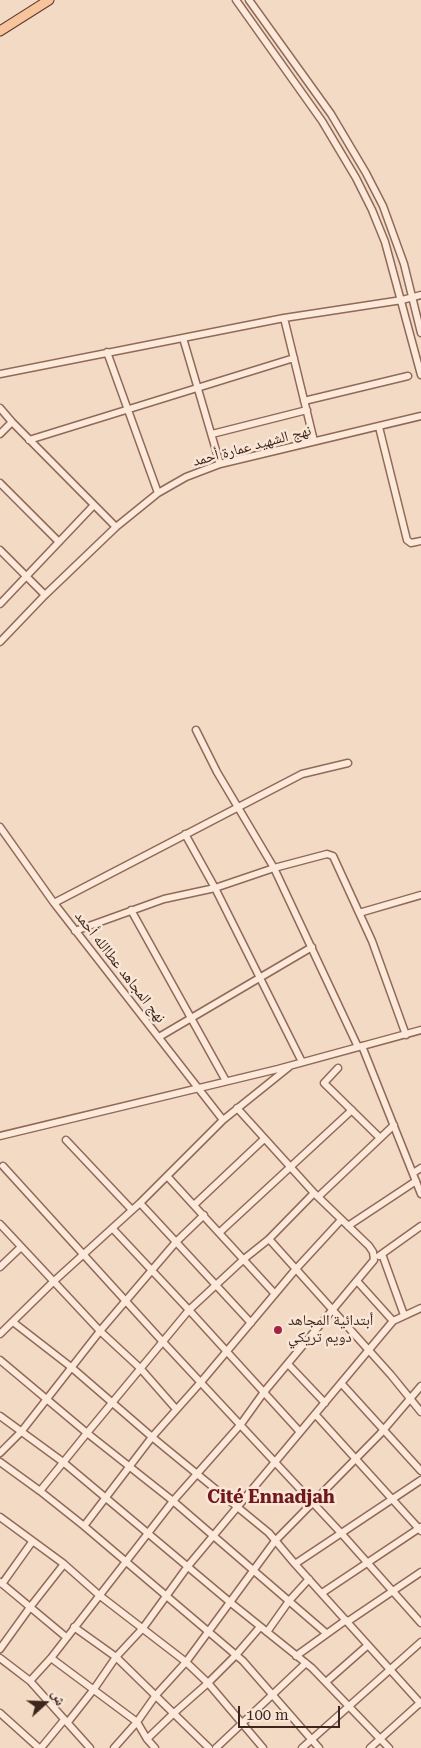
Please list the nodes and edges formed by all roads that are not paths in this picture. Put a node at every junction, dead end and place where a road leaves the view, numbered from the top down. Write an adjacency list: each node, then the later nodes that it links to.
1 (48, 0): 4 (main road)
2 (236, 0): 7 (street)
3 (249, 0): 6 (street)
4 (0, 31)
5 (421, 295): 6 (street)
6 (412, 298): 7 (street); 9 (street)
7 (402, 300): 8 (street); 14 (street)
8 (284, 318): 10 (street); 12 (street)
9 (421, 333)
10 (183, 338): 11 (street); 16 (street)
11 (107, 352): 13 (street); 19 (street)
12 (294, 358): 16 (street); 17 (street)
13 (0, 374)
14 (421, 375)
15 (408, 376): 17 (street)
16 (198, 387): 19 (street); 25 (street)
17 (304, 401): 20 (street)
18 (0, 408): 22 (street)
19 (129, 409): 26 (street); 30 (street)
20 (307, 410): 25 (street); 27 (street)
21 (421, 416): 23 (street, نهج الشهيد عمارة أحمد)
22 (12, 422): 24 (street); 26 (street)
23 (378, 427): 27 (street, نهج الشهيد عمارة أحمد); 33 (street)
24 (0, 434)
25 (212, 434): 28 (street)
26 (29, 440): 31 (street)
27 (314, 441): 28 (street, نهج الشهيد عمارة أحمد)
28 (220, 464): 30 (street, نهج الشهيد عمارة أحمد)
29 (0, 483): 34 (street)
30 (158, 493): 32 (street, نهج الشهيد عمارة أحمد)
31 (94, 505): 32 (street); 34 (street)
32 (116, 527): 37 (street, نهج الشهيد عمارة أحمد)
33 (421, 541)
34 (59, 542): 36 (street)
35 (0, 550): 36 (street)
36 (26, 576): 37 (street); 38 (street)
37 (45, 594): 39 (street, نهج الشهيد عمارة أحمد)
38 (0, 604)
39 (0, 642)
40 (196, 730): 42 (street)
41 (348, 763): 42 (street)
42 (238, 807): 44 (street); 45 (street)
43 (0, 827): 48 (street, نهج المجاهد عطاالله أحمد)
44 (185, 834): 46 (street); 48 (street)
45 (274, 868): 46 (street); 50 (street); 52 (street)
46 (215, 888): 49 (street); 53 (street)
47 (421, 895): 50 (street)
48 (54, 903): 51 (street, نهج المجاهد عطاالله أحمد)
49 (131, 910): 51 (street); 54 (street)
50 (359, 913): 56 (street)
51 (75, 931): 57 (street, نهج المجاهد عطاالله أحمد)
52 (312, 947): 53 (street); 58 (street)
53 (261, 978): 54 (street); 59 (street)
54 (191, 1017): 57 (street); 62 (street)
55 (421, 1030): 56 (street)
56 (406, 1035): 58 (street)
57 (159, 1037): 63 (street, نهج المجاهد عطاالله أحمد)
58 (360, 1046): 59 (street); 67 (street)
59 (302, 1062): 60 (street)
60 (292, 1065): 62 (street); 64 (street)
61 (338, 1068): 65 (street)
62 (226, 1080): 63 (street)
63 (199, 1088): 66 (street, نهج المجاهد عطاالله أحمد); 68 (street)
64 (237, 1108): 66 (street); 70 (street)
65 (352, 1110): 69 (street); 73 (street)
66 (224, 1120): 76 (street)
67 (394, 1125): 69 (street); 75 (street)
68 (0, 1136)
69 (380, 1138): 79 (street)
70 (264, 1139): 73 (street); 81 (street)
71 (66, 1140): 82 (street)
72 (3, 1166): 93 (street)
73 (291, 1168): 79 (street); 89 (street)
74 (421, 1168): 75 (street)
75 (413, 1173): 77 (street)
76 (167, 1176): 80 (street); 81 (street)
77 (416, 1181): 78 (street); 86 (street)
78 (421, 1194)
79 (316, 1195): 84 (street); 90 (street)
80 (140, 1203): 82 (street); 91 (street)
81 (194, 1205): 83 (street)
82 (132, 1210): 88 (street)
83 (204, 1215): 89 (street); 91 (street)
84 (341, 1220): 86 (street); 99 (street)
85 (0, 1224): 92 (street)
86 (348, 1226): 96 (street)
87 (421, 1226): 94 (street)
88 (113, 1229): 93 (street); 98 (street)
89 (220, 1232): 95 (street)
90 (269, 1239): 95 (street); 99 (street)
91 (176, 1242): 98 (street); 102 (street)
92 (22, 1247): 97 (street); 101 (street)
93 (84, 1254): 101 (street); 104 (street)
94 (382, 1254): 96 (street); 108 (street)
95 (244, 1259): 102 (street); 103 (street)
96 (374, 1260): 100 (street)
97 (0, 1267)
98 (152, 1270): 104 (street); 106 (street)
99 (295, 1270): 103 (street); 107 (street)
100 (357, 1281): 107 (street); 109 (street)
101 (53, 1282): 110 (street); 112 (street)
102 (216, 1284): 106 (street); 111 (street)
103 (275, 1294): 111 (street)
104 (126, 1300): 112 (street); 114 (street)
105 (421, 1308): 108 (street)
106 (189, 1310): 114 (street); 116 (street)
107 (333, 1310): 115 (street); 118 (street)
108 (404, 1315): 109 (street)
109 (394, 1321): 115 (street)
110 (13, 1322): 113 (street); 119 (street)
111 (252, 1323): 116 (street)
112 (100, 1331): 119 (street); 120 (street)
113 (0, 1334)
114 (163, 1342): 120 (street); 121 (street)
115 (369, 1350): 122 (street); 125 (street)
116 (226, 1352): 121 (street); 124 (street)
117 (0, 1360): 126 (street)
118 (288, 1364): 124 (street); 128 (street)
119 (71, 1367): 126 (street); 127 (street)
120 (140, 1368): 127 (street); 129 (street)
121 (201, 1382): 129 (street); 133 (street)
122 (341, 1383): 128 (street); 134 (street)
123 (421, 1386): 125 (street)
124 (264, 1392): 133 (street); 136 (street)
125 (410, 1398): 130 (street); 134 (street)
126 (47, 1399): 135 (street); 137 (street)
127 (112, 1403): 137 (street); 138 (street)
128 (324, 1403): 131 (street)
129 (176, 1409): 138 (street)
130 (421, 1412)
131 (315, 1414): 136 (street); 140 (street)
132 (0, 1416): 135 (street)
133 (241, 1424): 143 (street); 146 (street)
134 (384, 1430): 140 (street); 145 (street)
135 (21, 1432): 139 (street); 142 (street)
136 (300, 1432): 143 (street)
137 (87, 1433): 142 (street); 144 (street)
138 (152, 1437): 144 (street); 146 (street)
139 (0, 1453)
140 (356, 1459): 150 (street); 152 (street)
141 (0, 1462): 148 (street)
142 (63, 1462): 148 (street); 149 (street)
143 (276, 1462): 152 (street); 153 (street)
144 (128, 1466): 149 (street); 151 (street)
145 (421, 1471)
146 (197, 1474): 151 (street); 153 (street)
147 (421, 1480): 150 (street)
148 (40, 1491): 155 (street)
149 (105, 1497): 155 (street); 157 (street)
150 (392, 1500): 156 (street); 158 (street)
151 (173, 1501): 157 (street); 159 (street)
152 (313, 1503): 158 (street); 160 (street)
153 (237, 1506): 159 (street); 160 (street)
154 (0, 1517): 161 (street)
155 (84, 1526): 162 (street)
156 (420, 1529): 163 (street)
157 (147, 1533): 162 (street); 166 (street)
158 (341, 1533): 163 (street); 165 (street)
159 (213, 1536): 166 (street); 167 (street)
160 (276, 1541): 165 (street); 167 (street)
161 (32, 1542): 164 (street); 170 (street)
162 (124, 1562): 173 (street); 174 (street)
163 (367, 1563): 171 (street); 172 (street)
164 (64, 1564): 173 (street); 177 (street)
165 (296, 1564): 169 (street)
166 (188, 1566): 174 (street); 176 (street)
167 (254, 1572): 175 (street); 176 (street)
168 (421, 1572): 171 (street)
169 (309, 1579): 172 (street); 175 (street)
170 (1, 1583): 177 (street)
171 (392, 1591): 178 (street); 179 (street)
172 (322, 1593): 178 (street)
173 (99, 1595): 180 (street); 182 (street)
174 (166, 1596): 182 (street); 183 (street)
175 (289, 1601): 184 (street); 185 (street)
176 (231, 1603): 181 (street); 183 (street)
177 (31, 1606): 186 (street); 189 (street)
178 (347, 1621): 185 (street); 188 (street)
179 (421, 1623)
180 (74, 1627): 186 (street); 192 (street)
181 (260, 1627): 184 (street); 190 (street)
182 (143, 1628): 192 (street); 195 (street)
183 (209, 1632): 190 (street); 195 (street)
184 (267, 1632): 191 (street)
185 (326, 1633): 191 (street)
186 (66, 1637): 194 (street)
187 (421, 1642): 197 (street)
188 (368, 1645): 197 (street); 199 (street)
189 (0, 1649)
190 (236, 1656): 200 (street); 202 (street)
191 (296, 1656): 196 (street)
192 (116, 1657): 201 (street); 203 (street)
193 (0, 1658): 198 (street)
194 (51, 1658): 198 (street); 201 (street)
195 (186, 1662): 200 (street); 203 (street)
196 (306, 1663): 199 (street); 202 (street)
197 (390, 1670): 204 (street); 205 (street)
198 (30, 1681): 208 (street)
199 (326, 1682): 205 (street)
200 (208, 1683): 207 (street); 210 (street)
201 (94, 1689): 208 (street); 209 (street)
202 (272, 1694): 210 (street); 213 (street)
203 (156, 1695): 207 (street); 209 (street)
204 (421, 1703): 211 (street)
205 (349, 1705): 211 (street); 213 (street)
206 (0, 1713): 214 (street)
207 (174, 1713): 212 (street); 218 (street)
208 (66, 1721): 214 (street); 215 (street)
209 (137, 1722): 212 (street); 216 (street)
210 (242, 1724): 219 (street); 220 (street)
211 (380, 1738): 223 (street); 224 (street)
212 (147, 1739): 217 (street)
213 (312, 1740): 221 (street); 222 (street)
214 (40, 1748)
215 (90, 1748)
216 (114, 1748)
217 (155, 1748)
218 (209, 1748)
219 (216, 1748)
220 (263, 1748)
221 (302, 1748)
222 (319, 1748)
223 (370, 1748)
224 (389, 1748)

